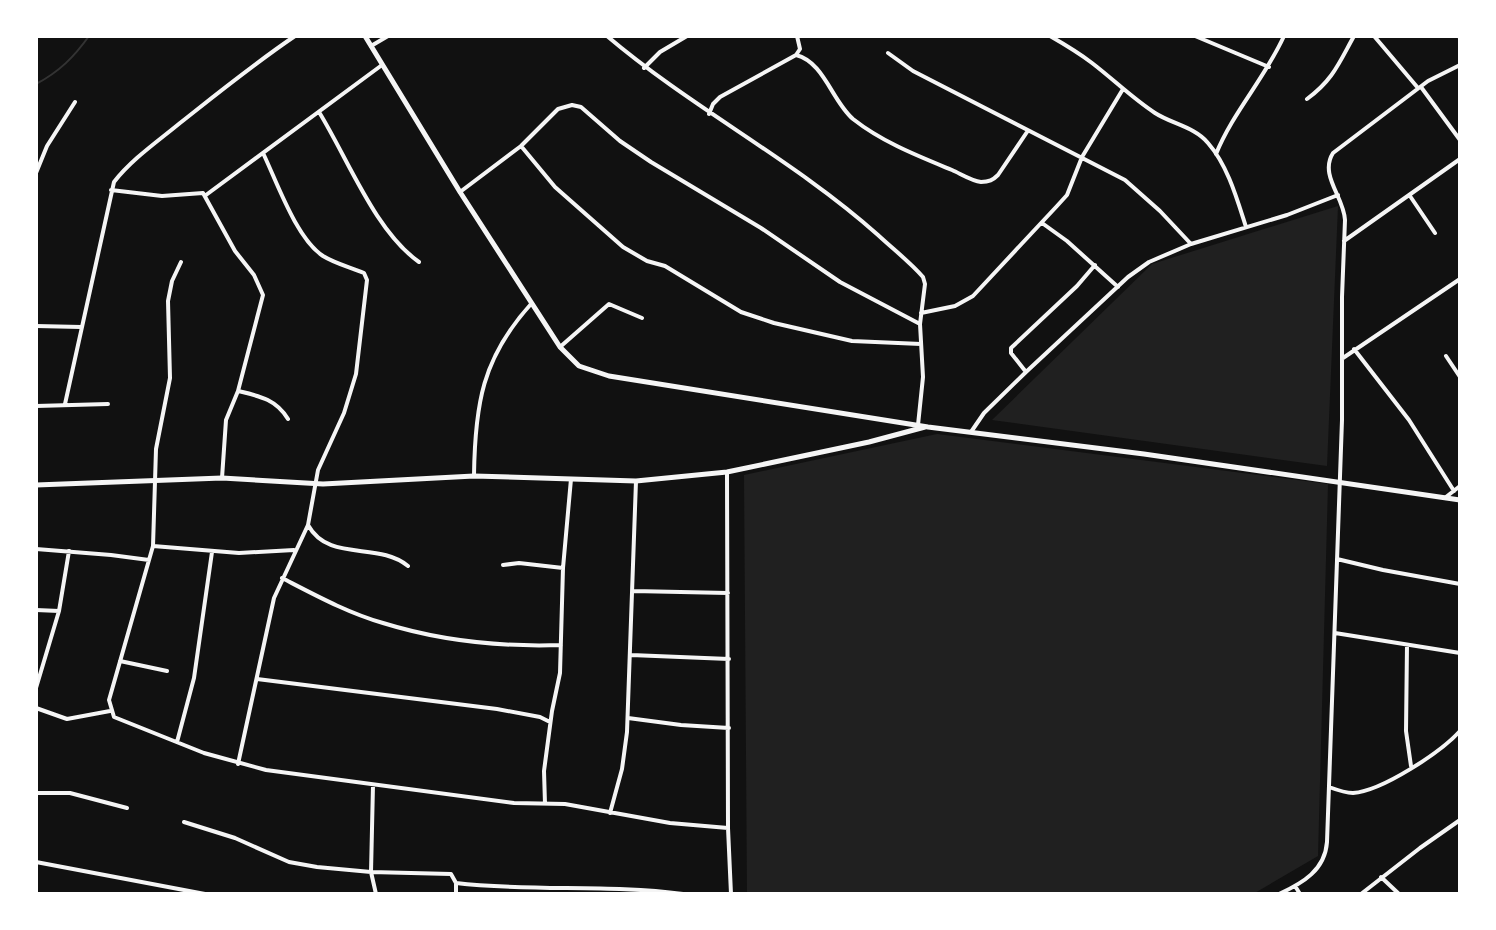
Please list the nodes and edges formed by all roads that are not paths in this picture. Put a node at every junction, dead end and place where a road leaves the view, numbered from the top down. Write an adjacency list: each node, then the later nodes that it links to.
1 (295, 36): 34 (street)
2 (365, 36): 13 (street)
3 (388, 36): 13 (street)
4 (607, 36): 19 (street)
5 (687, 36): 19 (street)
6 (797, 36): 15 (street)
7 (1050, 36): 12 (street)
8 (1195, 36): 18 (street)
9 (1284, 36): 18 (street)
10 (1354, 36): 22 (street)
11 (1374, 36): 20 (street)
12 (1058, 38): 21 (street)
13 (371, 46): 16 (street)
14 (888, 53): 26 (street)
15 (796, 55): 25 (street); 26 (street)
16 (382, 65): 24 (street); 35 (street)
17 (1460, 65): 20 (street)
18 (1269, 67): 30 (street)
19 (644, 68): 25 (street)
20 (1420, 87): 27 (street); 37 (street)
21 (1123, 89): 30 (street); 31 (street)
22 (1307, 99)
23 (75, 102): 33 (street)
24 (319, 112): 29 (street); 45 (street)
25 (709, 114): 50 (street)
26 (1027, 131): 31 (street)
27 (1460, 140)
28 (521, 146): 35 (street); 52 (street); 55 (street)
29 (263, 153): 36 (street); 77 (street)
30 (1216, 154): 40 (street)
31 (1082, 157): 39 (street); 43 (street)
32 (1460, 159): 38 (street)
33 (37, 170)
34 (110, 190): 36 (street); 54 (street)
35 (460, 192): 49 (street)
36 (206, 195): 62 (street)
37 (1338, 195): 40 (street); 42 (street)
38 (1410, 196): 41 (street); 42 (street)
39 (1042, 223): 46 (street); 50 (street)
40 (1246, 227): 43 (street)
41 (1435, 233)
42 (1344, 241): 59 (street)
43 (1191, 244): 48 (street)
44 (181, 262): 73 (street)
45 (419, 262)
46 (1095, 265): 48 (street); 60 (street)
47 (1460, 279): 57 (street)
48 (1118, 287): 60 (street)
49 (531, 304): 56 (street); 71 (street)
50 (921, 313): 52 (street)
51 (642, 318): 56 (street)
52 (920, 324): 55 (street)
53 (36, 326): 54 (street)
54 (81, 327): 63 (street)
55 (921, 344): 67 (street)
56 (560, 347): 67 (street)
57 (1354, 349): 59 (street); 80 (street)
58 (1446, 356): 61 (street)
59 (1343, 358): 76 (street)
60 (1026, 372): 69 (street)
61 (1460, 377)
62 (238, 391): 66 (street); 72 (street)
63 (65, 404): 64 (street); 65 (street)
64 (108, 404)
65 (36, 406)
66 (288, 419)
67 (918, 425): 68 (street)
68 (928, 427): 69 (street); 70 (street)
69 (971, 432): 76 (street)
70 (727, 472): 75 (street); 97 (street)
71 (474, 476): 74 (street); 77 (street)
72 (222, 478): 73 (street); 77 (street)
73 (155, 479): 78 (street); 84 (street)
74 (571, 479): 75 (street); 93 (street)
75 (636, 481): 96 (street)
76 (1339, 482): 81 (street); 89 (street)
77 (315, 483): 83 (street)
78 (36, 485)
79 (1460, 486): 80 (street)
80 (1454, 491): 81 (street)
81 (1445, 498): 82 (street)
82 (1460, 500)
83 (308, 525): 86 (street); 92 (street)
84 (153, 546): 88 (street); 90 (street)
85 (36, 549): 87 (street)
86 (296, 550): 88 (street); 94 (street)
87 (69, 551): 90 (street); 99 (street)
88 (212, 552): 116 (street)
89 (1337, 559): 95 (street); 100 (street)
90 (149, 560): 106 (street)
91 (503, 565): 93 (street)
92 (408, 566)
93 (563, 568): 101 (street)
94 (282, 578): 101 (street); 108 (street)
95 (1460, 584)
96 (633, 591): 97 (street); 104 (street)
97 (728, 593): 105 (street)
98 (36, 610): 99 (street)
99 (59, 611): 109 (street)
100 (1335, 633): 102 (street); 120 (street)
101 (561, 645): 113 (street)
102 (1407, 645): 103 (street); 118 (street)
103 (1460, 653)
104 (631, 655): 105 (street); 112 (street)
105 (729, 659): 114 (street)
106 (120, 661): 107 (street); 111 (street)
107 (167, 671)
108 (257, 679): 113 (street); 117 (street)
109 (36, 688)
110 (36, 708): 111 (street)
111 (110, 711): 116 (street)
112 (628, 718): 114 (street); 124 (street)
113 (550, 722): 122 (street)
114 (730, 728): 127 (street)
115 (1460, 731): 118 (street)
116 (176, 743): 117 (street)
117 (238, 764): 119 (street)
118 (1411, 767): 120 (street)
119 (373, 785): 122 (street); 129 (street)
120 (1329, 787): 132 (street)
121 (36, 793): 123 (street)
122 (545, 804): 124 (street)
123 (127, 808)
124 (610, 813): 127 (street)
125 (1460, 820): 130 (street)
126 (184, 822): 129 (street)
127 (728, 828): 137 (street)
128 (36, 862): 133 (street)
129 (371, 872): 131 (street); 134 (street)
130 (1381, 877): 140 (street); 141 (street)
131 (456, 883): 135 (street); 136 (street)
132 (1295, 886): 138 (street); 139 (street)
133 (205, 894)
134 (376, 894)
135 (456, 894)
136 (683, 894)
137 (731, 894)
138 (1279, 894)
139 (1300, 894)
140 (1361, 894)
141 (1399, 894)

